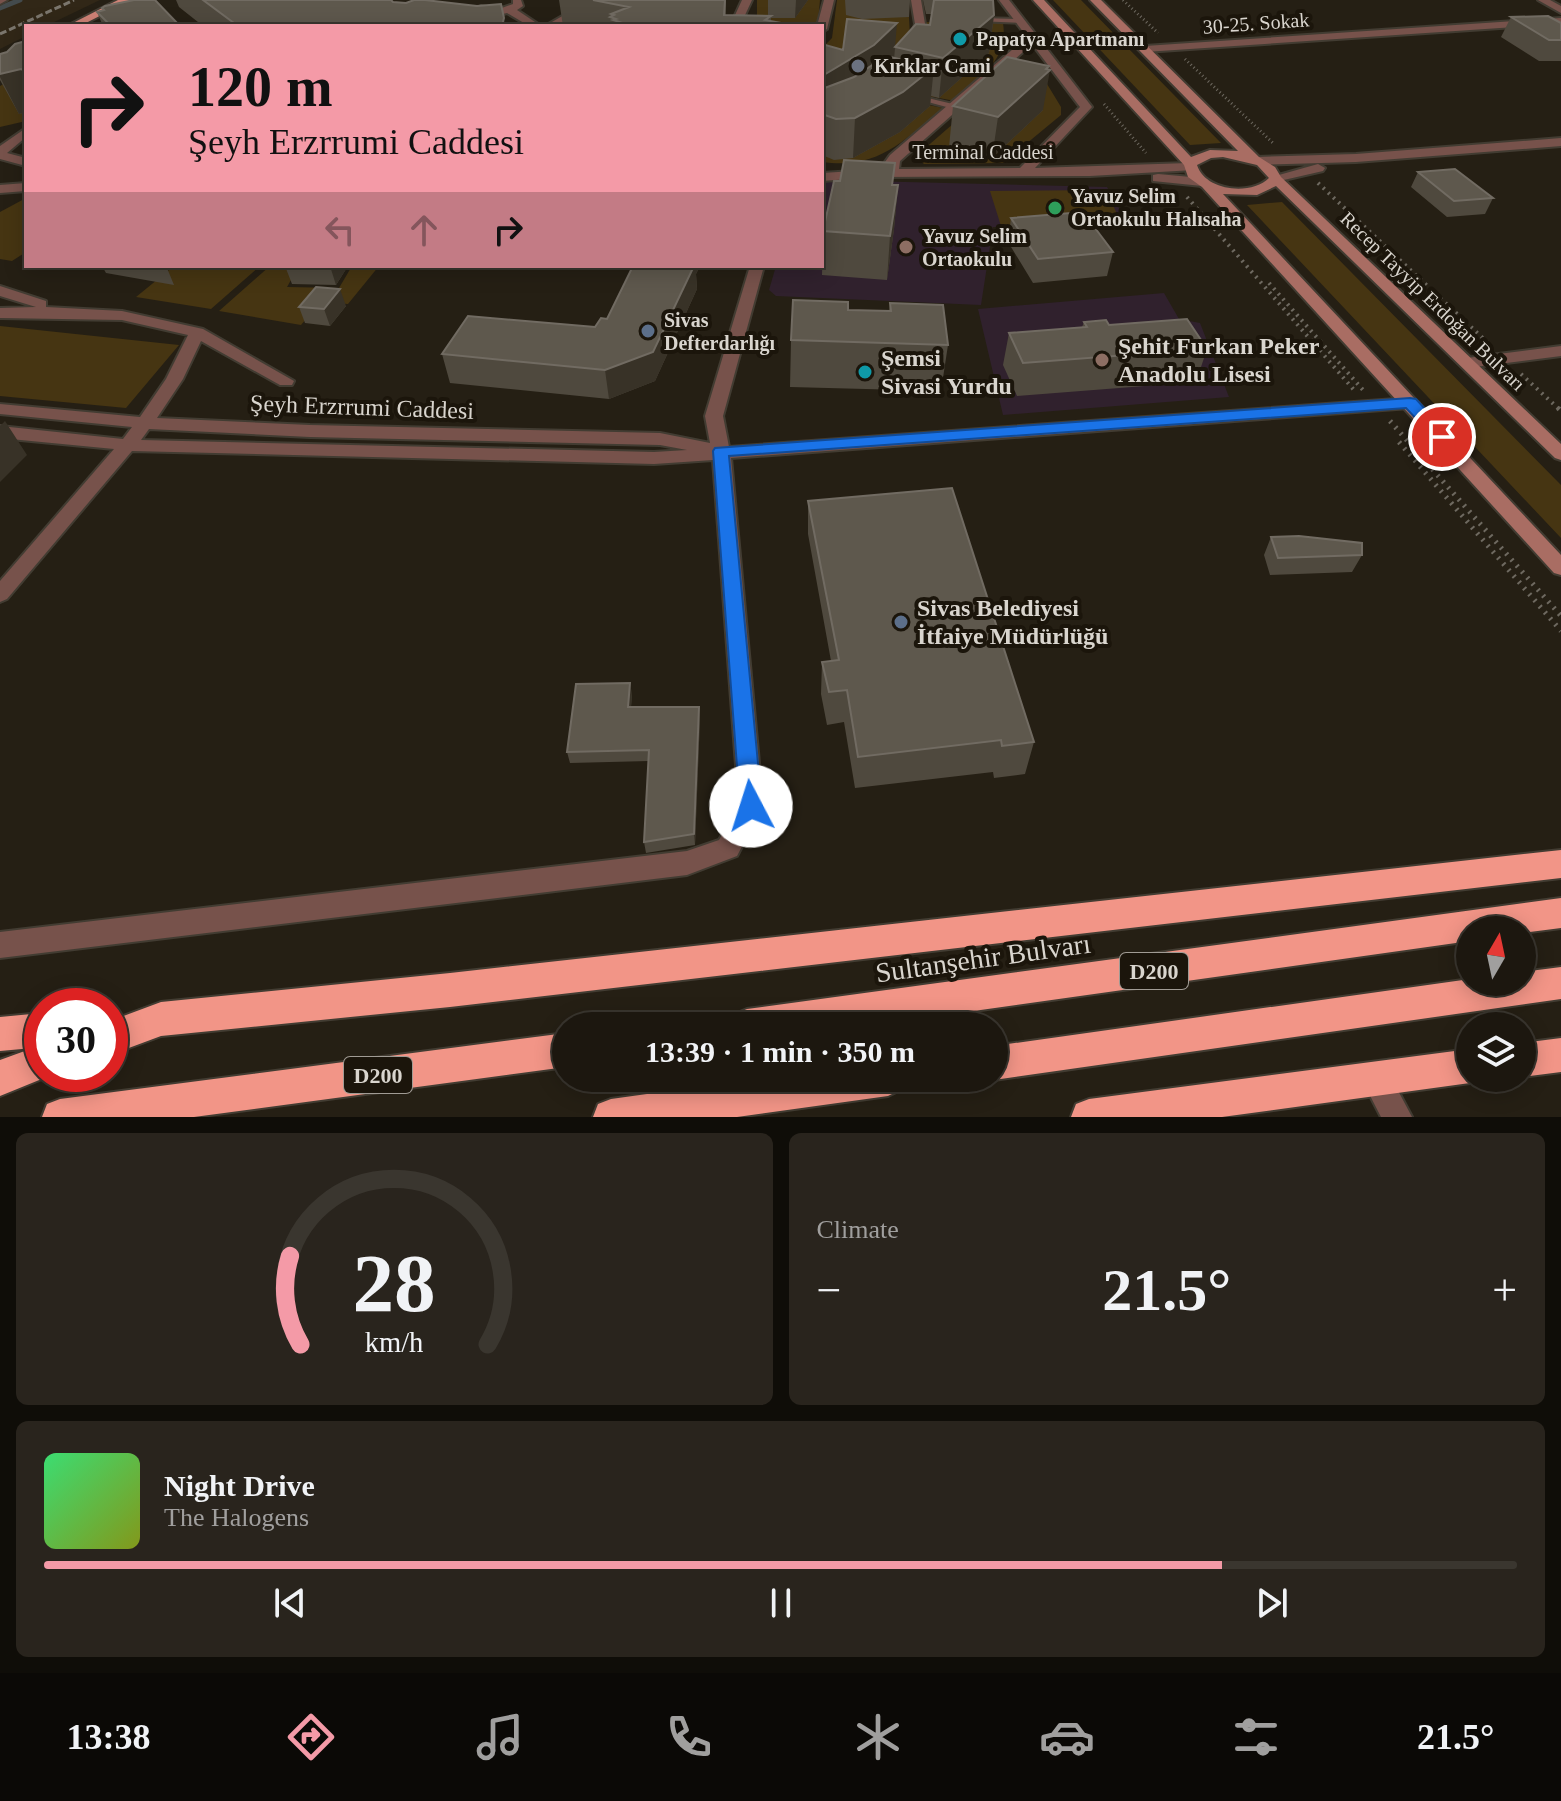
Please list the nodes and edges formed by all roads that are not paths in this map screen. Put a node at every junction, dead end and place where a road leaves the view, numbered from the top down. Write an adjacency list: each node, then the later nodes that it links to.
1 (583, 0): 22 (street)
2 (747, 0): 23 (street)
3 (829, 0): 24 (street)
4 (916, 0): 14 (street)
5 (1004, 0): 17 (street)
6 (1038, 0): 38 (street)
7 (1095, 0): 26 (street)
8 (1543, 0): 12 (street)
9 (516, 3): 11 (street); 21 (street)
10 (129, 4): 19 (main road); 20 (main road)
11 (485, 4): 13 (street)
12 (1561, 10)
13 (468, 12)
14 (919, 19): 15 (lane); 27 (street)
15 (934, 20)
16 (963, 20): 17 (lane)
17 (1021, 21): 25 (street)
18 (1561, 21): 26 (street, 30-25. Sokak)
19 (77, 24)
20 (100, 24)
21 (534, 24)
22 (554, 24)
23 (736, 24)
24 (823, 24)
25 (1033, 38): 29 (street); 41 (street)
26 (1145, 49): 36 (street)
27 (908, 55)
28 (903, 94): 29 (lane)
29 (954, 107): 40 (street)
30 (24, 132): 32 (street)
31 (24, 133): 34 (street)
32 (0, 138)
33 (1561, 142): 35 (street)
34 (0, 155): 37 (street)
35 (1356, 158): 36 (street); 45 (street)
36 (1256, 160): 38 (street); 45 (street, Recep Tayyip Erdoğan Bulvarı)
37 (24, 161)
38 (1190, 166): 42 (street, Terminal Caddesi); 46 (street)
39 (824, 168): 43 (street, Terminal Caddesi)
40 (893, 172): 41 (street, Terminal Caddesi); 43 (street, Terminal Caddesi)
41 (1024, 172): 42 (street, Terminal Caddesi)
42 (1090, 172): 46 (street, Terminal Caddesi)
43 (876, 173): 44 (street, Terminal Caddesi)
44 (824, 177)
45 (1276, 179): 46 (street); 55 (street, Recep Tayyip Erdoğan Bulvarı)
46 (1204, 183): 57 (street)
47 (24, 187): 48 (street)
48 (0, 189)
49 (756, 268): 62 (street)
50 (0, 291): 51 (street)
51 (57, 309): 52 (street); 53 (street)
52 (0, 313)
53 (197, 332): 56 (street); 59 (street)
54 (1561, 351): 55 (street)
55 (1467, 363): 63 (street, Recep Tayyip Erdoğan Bulvarı)
56 (286, 381)
57 (1410, 403): 62 (street, Şeyh Erzrrumi Caddesi); 64 (street)
58 (0, 409): 59 (street, Şeyh Erzrrumi Caddesi)
59 (146, 423): 61 (street); 62 (street, Şeyh Erzrrumi Caddesi)
60 (0, 432): 61 (street, Şeyh Erzrrumi Caddesi)
61 (127, 445): 62 (street, Şeyh Erzrrumi Caddesi); 65 (street)
62 (721, 451): 68 (street)
63 (1561, 454)
64 (1561, 568)
65 (0, 594)
66 (1561, 864): 71 (highway)
67 (1561, 913): 70 (highway, Sultanşehir Bulvarı / D200)
68 (0, 945)
69 (1561, 983): 79 (highway)
70 (848, 1012)
71 (161, 1019): 72 (highway); 73 (highway)
72 (128, 1022)
73 (128, 1031)
74 (24, 1032): 75 (highway)
75 (0, 1034)
76 (552, 1052): 85 (highway, D200)
77 (1561, 1055): 78 (highway)
78 (1536, 1058)
79 (1008, 1061)
80 (1456, 1068): 83 (highway)
81 (24, 1069): 82 (highway)
82 (0, 1078)
83 (1376, 1078): 87 (highway); 88 (street)
84 (789, 1092): 86 (highway)
85 (60, 1117)
86 (611, 1117)
87 (1089, 1117)
88 (1397, 1117)

